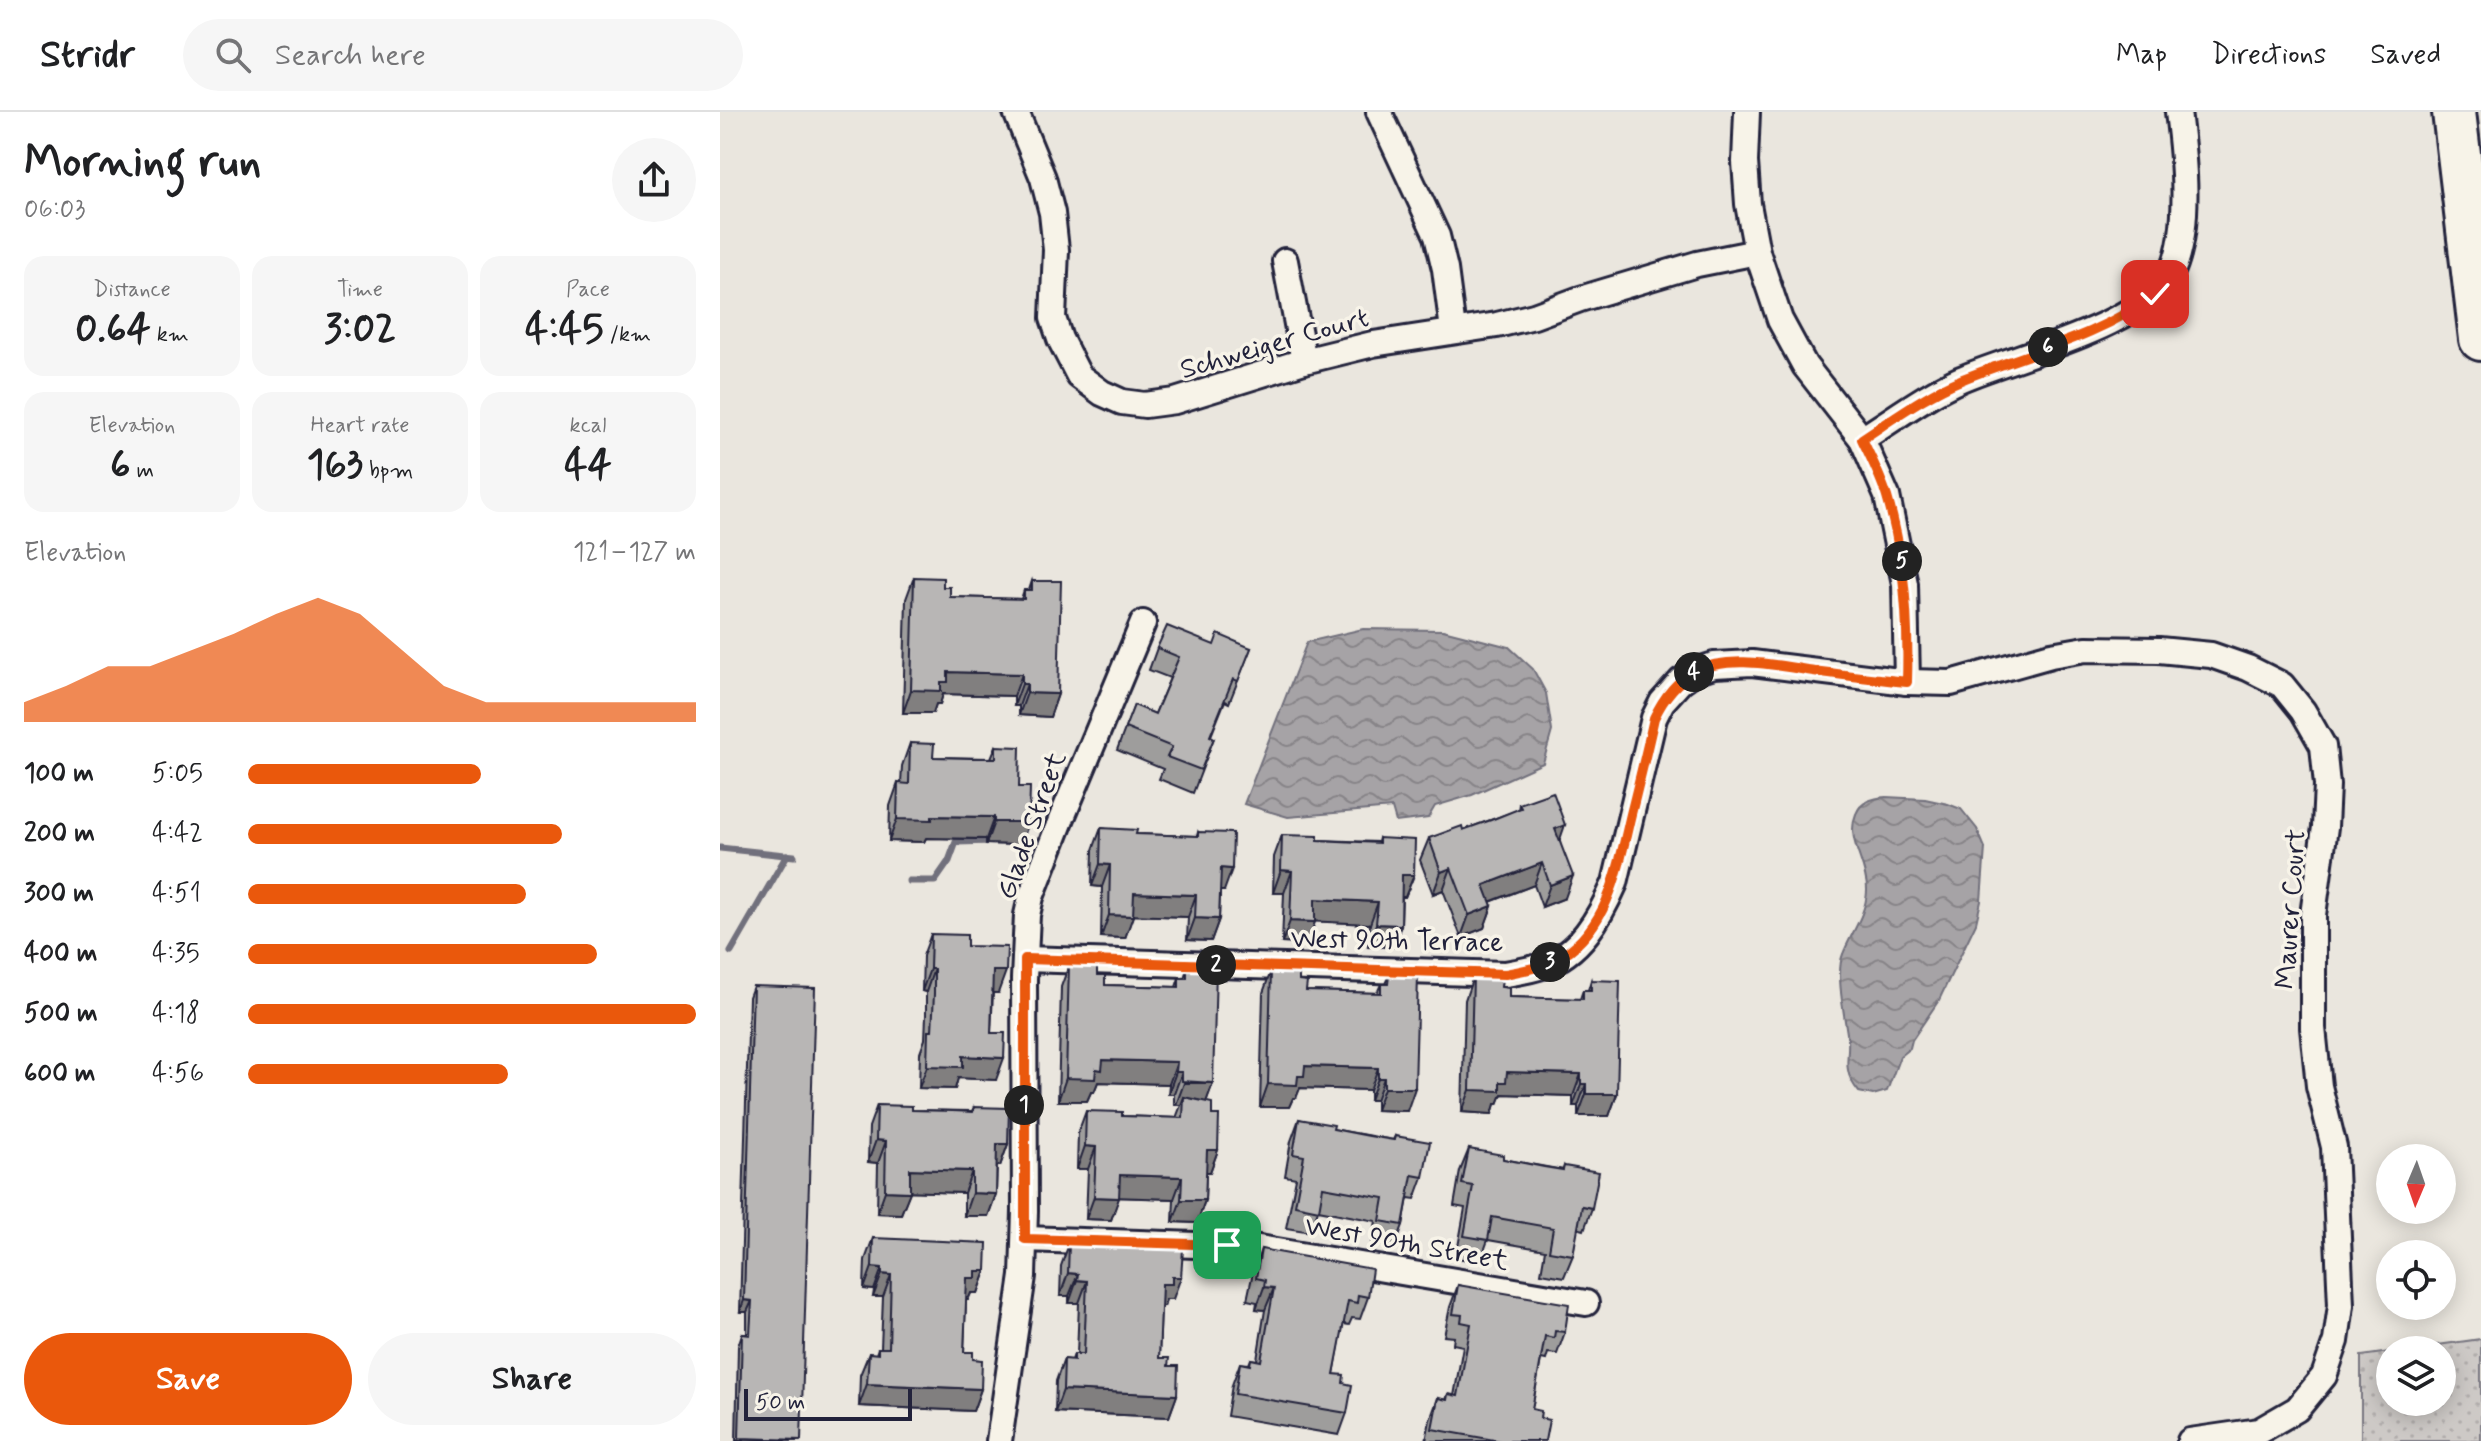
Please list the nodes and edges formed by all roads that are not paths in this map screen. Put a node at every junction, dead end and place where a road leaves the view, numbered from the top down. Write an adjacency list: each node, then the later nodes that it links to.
1 (1016, 112): 10 (street, Schweiger Court)
2 (1379, 112): 8 (street)
3 (1747, 112): 6 (street)
4 (2178, 112): 11 (street)
5 (2454, 112): 9 (highway)
6 (1757, 252): 8 (street, Schweiger Court); 11 (street)
7 (1285, 261): 10 (street)
8 (1453, 330): 10 (street, Schweiger Court)
9 (2481, 339)
10 (1304, 361)
11 (1862, 439): 13 (street)
12 (1143, 623): 14 (street, Glade Street)
13 (1907, 682): 14 (street, West 90th Terrace); 18 (street, Maurer Court)
14 (1025, 959): 15 (street, Glade Street)
15 (1025, 1239): 16 (street, West 90th Street); 17 (street, Glade Street)
16 (1586, 1303)
17 (999, 1441)
18 (2190, 1441)

